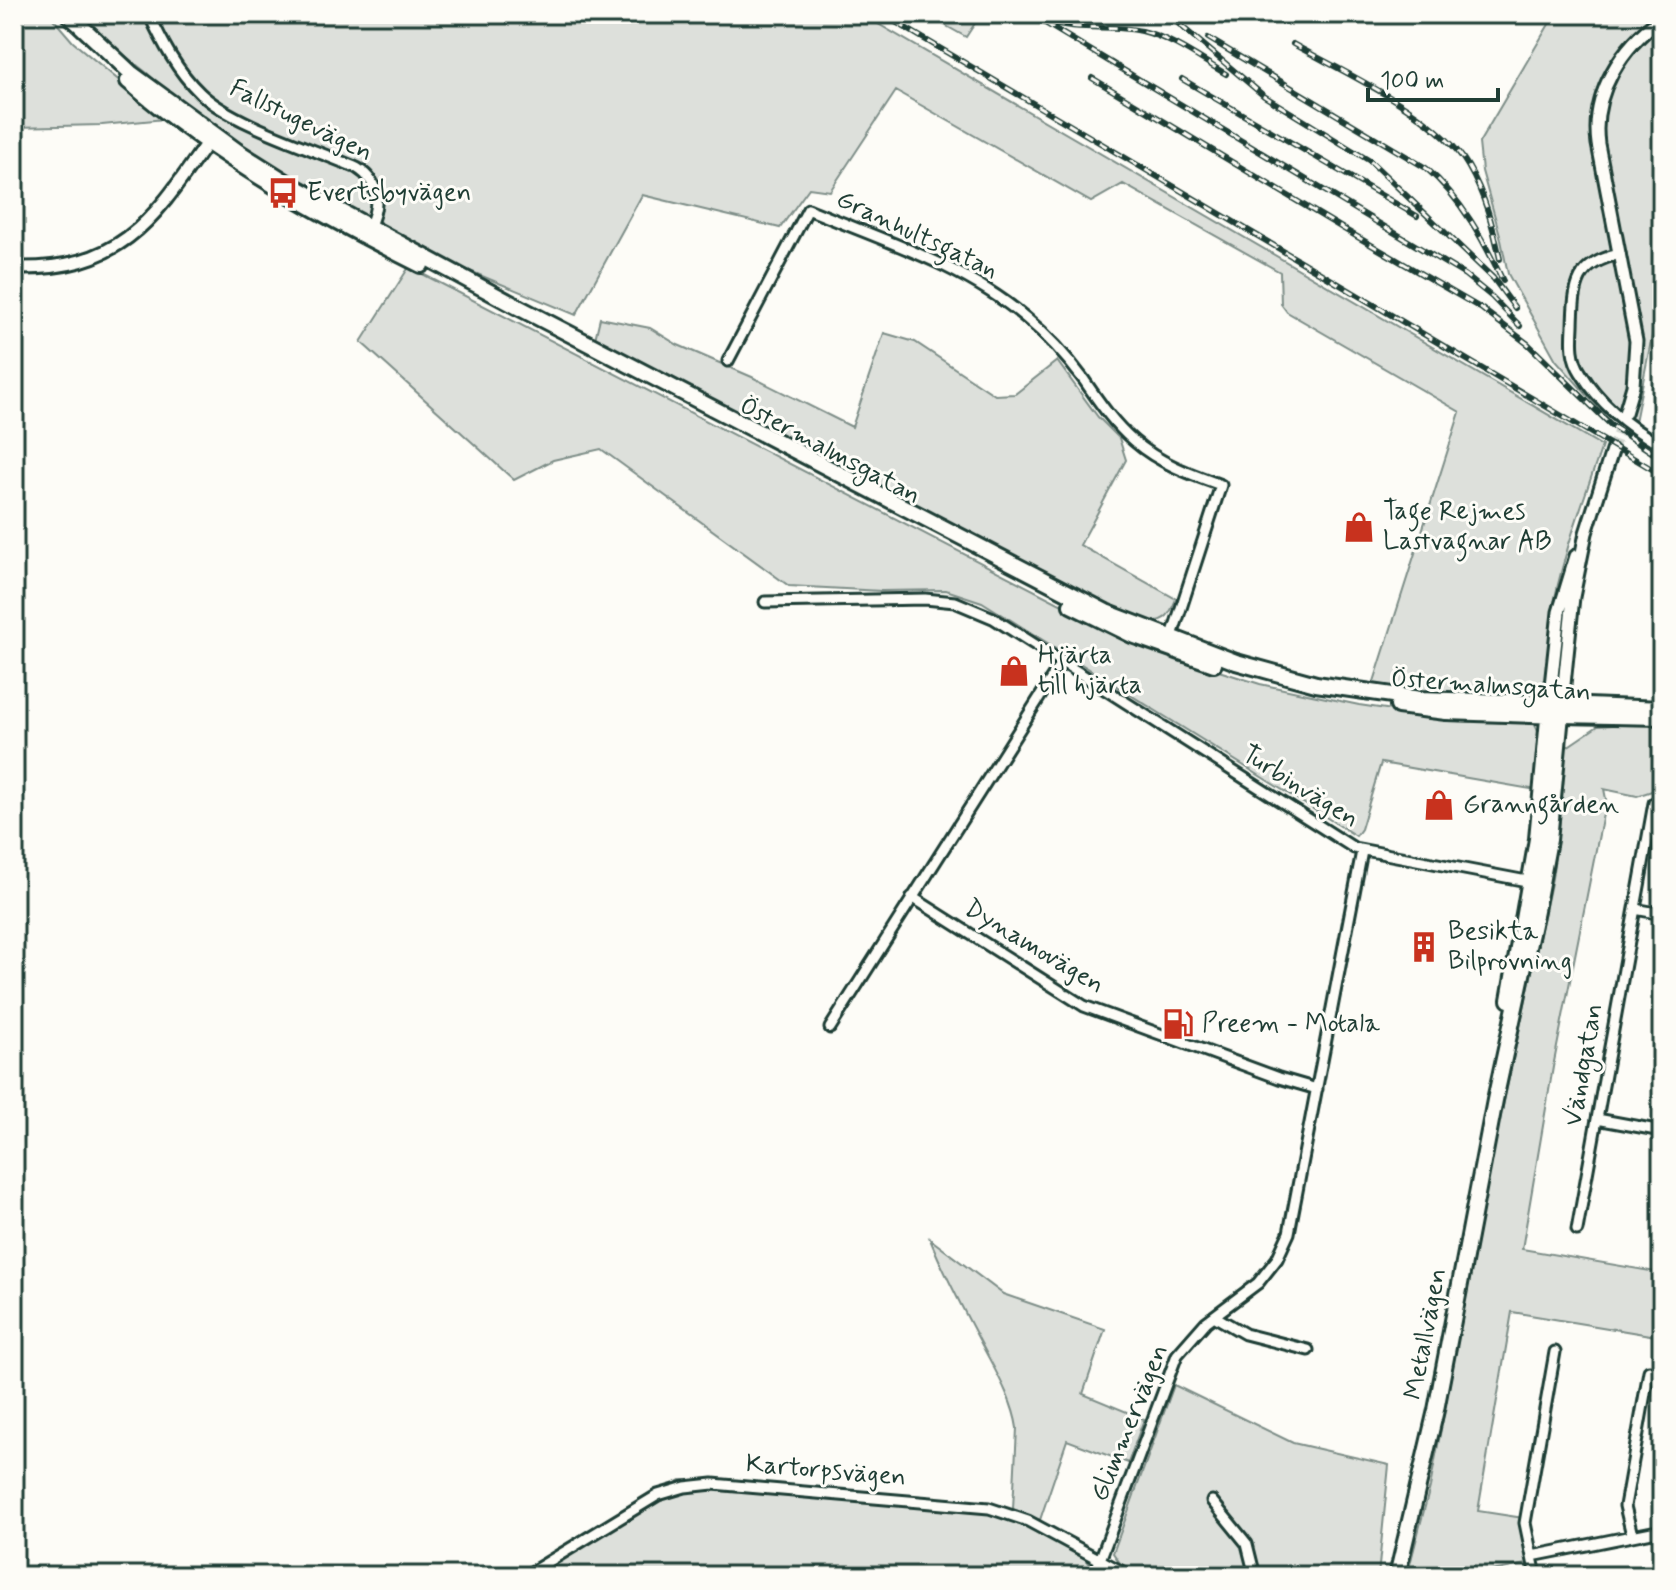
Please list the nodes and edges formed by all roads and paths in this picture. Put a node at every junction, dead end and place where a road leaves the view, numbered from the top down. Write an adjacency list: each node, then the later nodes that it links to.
1 (57, 14): 5 (main road, Östermalmsgatan)
2 (68, 14): 5 (main road, Östermalmsgatan)
3 (149, 14): 6 (street, Fallstugevägen)
4 (1658, 18): 7 (street)
5 (210, 139): 6 (main road, Östermalmsgatan); 8 (street)
6 (367, 232): 14 (main road, Östermalmsgatan)
7 (1620, 254): 10 (street); 11 (street)
8 (14, 268)
9 (728, 361): 14 (street, Granhultsgatan)
10 (1625, 413)
11 (1662, 446)
12 (1612, 451): 17 (street)
13 (765, 602): 15 (street, Turbinvägen)
14 (1169, 643): 17 (main road, Östermalmsgatan)
15 (1062, 662): 20 (street, Turbinvägen); 22 (street)
16 (1662, 708): 17 (main road, Östermalmsgatan)
17 (1555, 710): 18 (main road, Östermalmsgatan); 21 (main road, Metallvägen)
18 (1662, 718)
19 (1654, 803): 23 (street, Vändgatan)
20 (1362, 851): 21 (street, Turbinvägen); 26 (street)
21 (1536, 882): 43 (main road, Metallvägen)
22 (912, 897): 25 (street); 26 (street, Dynamovägen)
23 (1635, 909): 24 (street); 27 (street, Vändgatan)
24 (1662, 914)
25 (830, 1028)
26 (1317, 1089): 30 (street, Glimmervägen)
27 (1597, 1119): 28 (street); 29 (street, Vändgatan)
28 (1662, 1131)
29 (1577, 1230)
30 (1214, 1316): 31 (street); 38 (street, Glimmervägen)
31 (1308, 1350)
32 (1555, 1352): 37 (street)
33 (1649, 1371): 36 (street)
34 (1212, 1501): 42 (street)
35 (1662, 1530): 36 (street)
36 (1632, 1535): 37 (street)
37 (1532, 1556): 44 (street)
38 (1100, 1559): 39 (street, Kartorpsvägen); 40 (street, Glimmervägen); 41 (street, Kartorpsvägen)
39 (525, 1576)
40 (1094, 1576)
41 (1130, 1576)
42 (1255, 1576)
43 (1397, 1576)
44 (1536, 1576)

